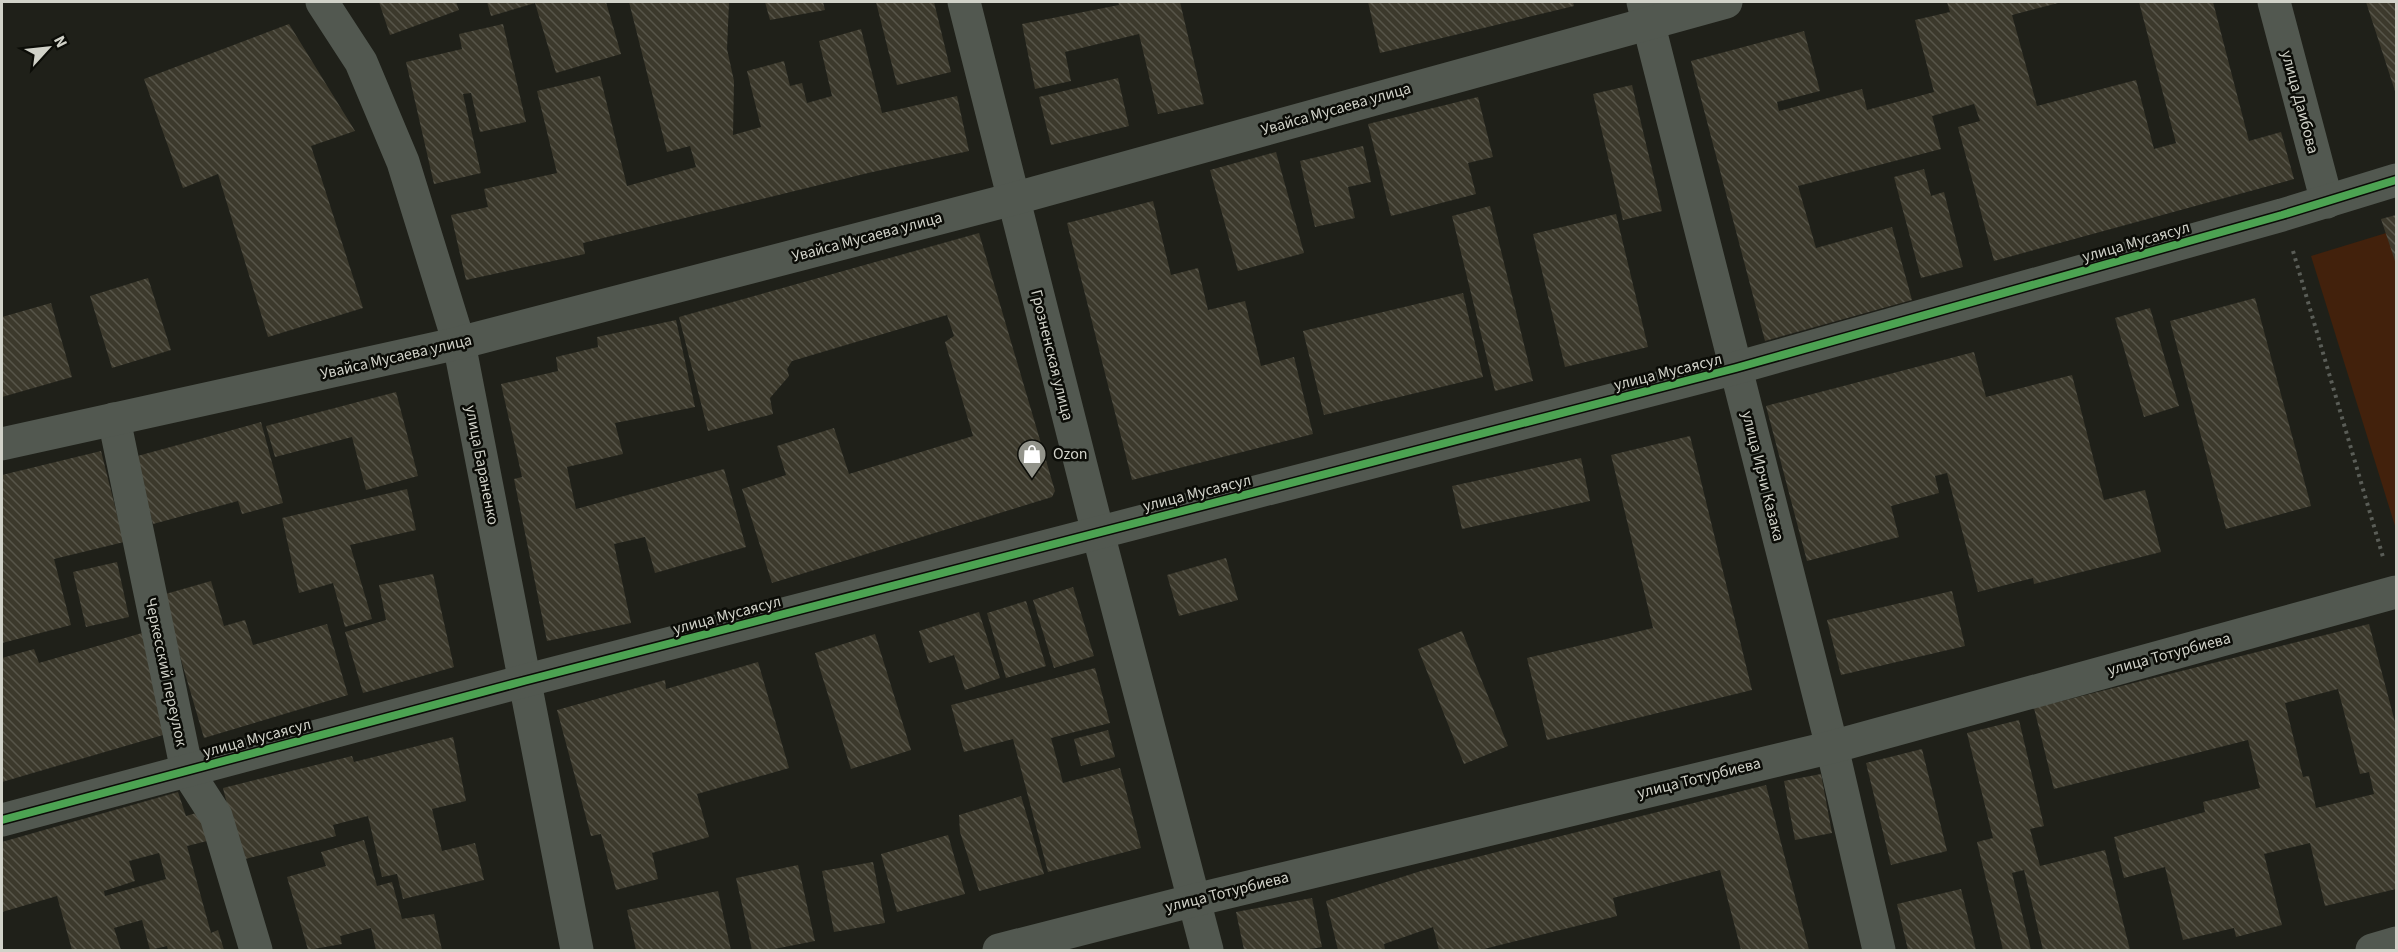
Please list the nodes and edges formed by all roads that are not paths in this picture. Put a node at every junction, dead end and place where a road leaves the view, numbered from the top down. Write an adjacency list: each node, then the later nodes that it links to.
1 (322, 2): 9 (street, улица Бараненко)
2 (964, 2): 7 (street, Грозненская улица)
3 (1726, 2): 5 (street, Увайса Мусаева улица)
4 (2274, 2): 8 (street, улица Даибова)
5 (1646, 12): 7 (street, Увайса Мусаева улица); 10 (street, улица Ирчи Казака)
6 (2397, 180): 8 (street, улица Мусаясул)
7 (1013, 200): 9 (street, Увайса Мусаева улица); 13 (street, Грозненская улица)
8 (2327, 202): 10 (street, улица Мусаясул)
9 (459, 343): 11 (street, Увайса Мусаева улица); 15 (street, улица Бараненко)
10 (1736, 368): 13 (street, улица Мусаясул); 16 (street, улица Ирчи Казака)
11 (114, 419): 12 (street, Увайса Мусаева улица); 17 (street, Черкесский переулок)
12 (2, 444)
13 (1098, 533): 15 (street, улица Мусаясул); 19 (street, Грозненская улица)
14 (2395, 596): 16 (street, улица Тотурбиева)
15 (524, 681): 17 (street, улица Мусаясул); 22 (street, улица Бараненко)
16 (1832, 747): 19 (street, улица Тотурбиева); 25 (street, улица Ирчи Казака)
17 (187, 771): 18 (street, улица Мусаясул); 21 (street, Черкесский переулок)
18 (2, 820)
19 (1195, 900): 23 (street, улица Тотурбиева); 24 (street, Грозненская улица)
20 (2397, 944): 26 (street)
21 (256, 951)
22 (577, 951)
23 (999, 951)
24 (1208, 951)
25 (1879, 951)
26 (2372, 951)

